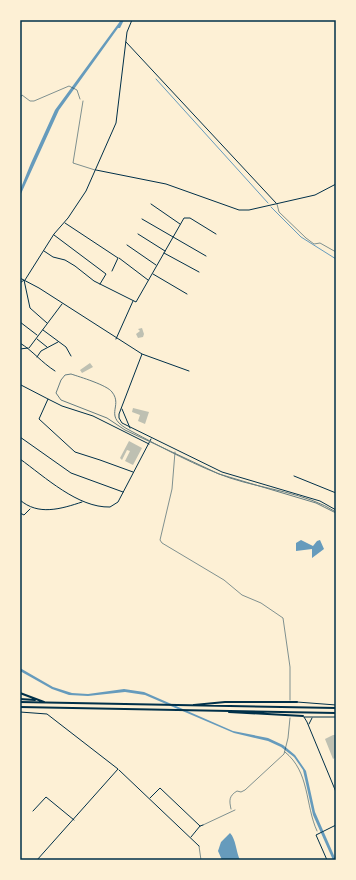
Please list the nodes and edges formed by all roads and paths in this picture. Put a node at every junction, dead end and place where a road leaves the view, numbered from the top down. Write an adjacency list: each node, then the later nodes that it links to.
1 (132, 20): 2 (street)
2 (126, 42): 5 (street); 8 (street)
3 (20, 98): 4 (path)
4 (83, 101): 5 (lane)
5 (96, 170): 8 (street); 10 (street)
6 (336, 184): 8 (street)
7 (150, 204): 11 (street)
8 (276, 204): 19 (lane)
9 (142, 219): 15 (street)
10 (64, 222): 12 (street); 21 (street)
11 (180, 224): 14 (street); 15 (street)
12 (54, 234): 17 (street); 30 (street)
13 (138, 234): 18 (street)
14 (216, 234)
15 (172, 238): 18 (street); 20 (street)
16 (127, 245): 22 (street)
17 (44, 250): 27 (street); 30 (street)
18 (165, 252): 22 (street); 24 (street)
19 (336, 252)
20 (206, 256)
21 (118, 258): 23 (street); 28 (street)
22 (156, 265): 25 (street)
23 (112, 271)
24 (199, 272)
25 (152, 273): 28 (street); 31 (street)
26 (20, 278): 27 (street)
27 (24, 280): 29 (street); 33 (street); 35 (street)
28 (149, 280): 32 (street)
29 (20, 283)
30 (100, 284): 32 (street)
31 (187, 294)
32 (133, 300): 39 (street)
33 (62, 303): 35 (street); 39 (street)
34 (20, 322): 37 (street)
35 (47, 323): 36 (street)
36 (42, 330): 37 (street); 40 (street)
37 (38, 336): 38 (street)
38 (36, 339): 42 (street); 43 (street)
39 (116, 339): 45 (street)
40 (59, 342): 43 (street); 47 (street)
41 (20, 343): 42 (street)
42 (29, 348): 44 (street); 46 (street)
43 (47, 348): 46 (street)
44 (20, 350)
45 (142, 354): 49 (street); 52 (street)
46 (36, 356): 48 (street)
47 (71, 356)
48 (55, 371)
49 (189, 371)
50 (21, 385): 51 (street)
51 (48, 399): 56 (street); 59 (street)
52 (122, 406): 53 (street); 53 (street)
53 (130, 428): 55 (street)
54 (20, 438): 61 (street)
55 (151, 439): 56 (street); 57 (street)
56 (149, 444): 59 (street)
57 (176, 451): 66 (street); 69 (path)
58 (20, 459): 64 (street)
59 (133, 472): 61 (street)
60 (294, 476): 62 (street)
61 (123, 492): 64 (street)
62 (336, 493)
63 (20, 500): 65 (street)
64 (82, 501): 65 (street)
65 (30, 508): 67 (street)
66 (336, 510)
67 (20, 512)
68 (20, 693): 71 (highway)
69 (290, 698)
70 (20, 699): 71 (highway)
71 (38, 700): 74 (highway)
72 (20, 702): 74 (highway)
73 (297, 702): 75 (street); 76 (highway)
74 (49, 703): 76 (highway)
75 (336, 704)
76 (192, 705): 78 (highway)
77 (20, 707): 79 (highway)
78 (336, 708)
79 (220, 710): 81 (highway); 82 (highway)
80 (20, 712): 88 (street)
81 (336, 713)
82 (303, 716): 83 (street); 86 (street)
83 (313, 717): 84 (street); 86 (street)
84 (336, 717)
85 (290, 719): 87 (path)
86 (309, 724): 89 (street)
87 (285, 751): 93 (path); 98 (path)
88 (118, 769): 90 (street); 94 (street)
89 (336, 792)
90 (150, 798): 97 (street); 99 (street)
91 (33, 810): 94 (street)
92 (236, 810): 93 (lane)
93 (231, 811): 95 (lane)
94 (74, 820): 101 (street)
95 (203, 824): 97 (street)
96 (336, 825): 98 (street)
97 (200, 826): 99 (street)
98 (318, 833): 103 (street)
99 (190, 837): 100 (street)
100 (199, 846): 102 (lane)
101 (37, 860)
102 (201, 860)
103 (327, 860)

